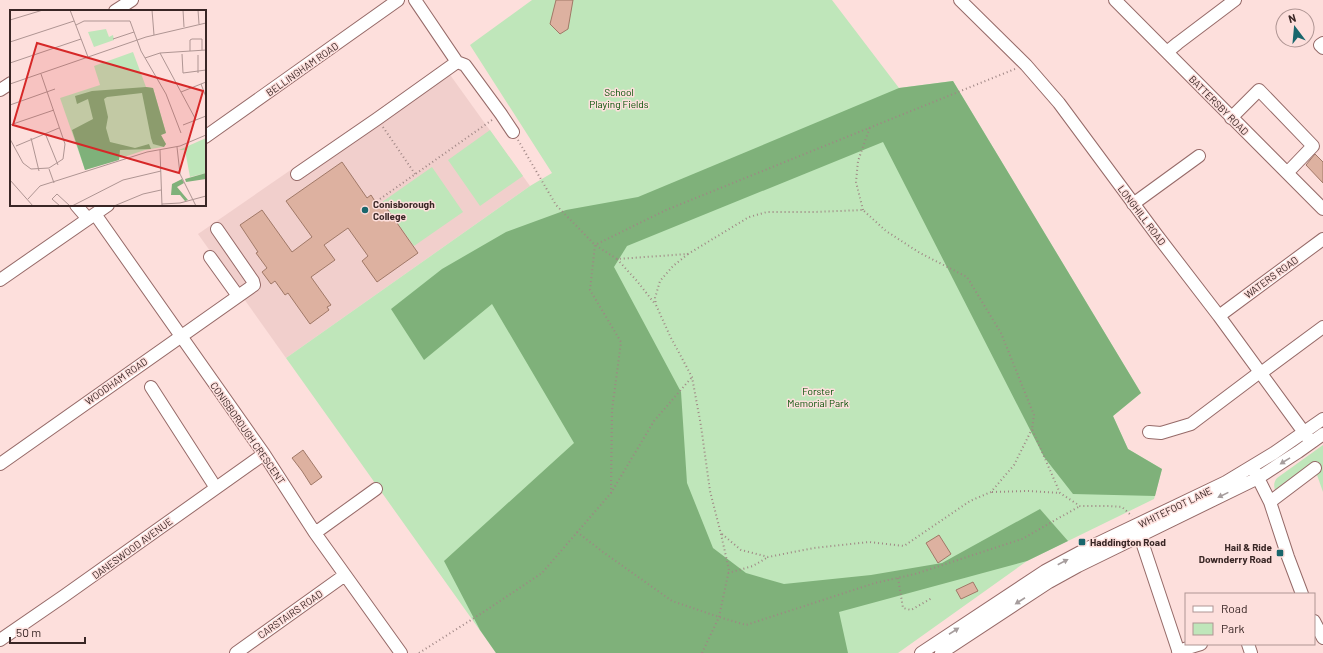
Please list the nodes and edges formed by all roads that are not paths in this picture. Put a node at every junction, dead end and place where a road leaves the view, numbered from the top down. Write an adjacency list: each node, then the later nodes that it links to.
1 (132, 0): 7 (street)
2 (398, 0): 16 (street, BELLINGHAM ROAD)
3 (415, 0): 11 (street)
4 (960, 0): 20 (street, LONGHILL ROAD)
5 (1115, 0): 10 (street, BATTERSBY ROAD)
6 (1235, 0): 10 (street)
7 (117, 10)
8 (1323, 43): 9 (street)
9 (1323, 48)
10 (1167, 52): 14 (street, BATTERSBY ROAD)
11 (457, 62): 15 (street); 19 (street)
12 (10, 83): 13 (street)
13 (0, 90)
14 (1231, 118): 18 (street, BATTERSBY ROAD); 18 (street)
15 (513, 132)
16 (206, 136)
17 (1199, 156): 20 (street)
18 (1287, 173): 23 (street, BATTERSBY ROAD)
19 (297, 174)
20 (1134, 204): 30 (street, LONGHILL ROAD)
21 (77, 206): 24 (street, CONISBOROUGH CRESCENT)
22 (107, 206): 24 (street)
23 (1323, 209)
24 (92, 216): 28 (street); 32 (street, CONISBOROUGH CRESCENT)
25 (217, 229): 29 (street, WOODHAM ROAD)
26 (1323, 239): 30 (street, WATERS ROAD)
27 (210, 257): 29 (street)
28 (0, 280)
29 (235, 298): 32 (street, WOODHAM ROAD)
30 (1219, 316): 33 (street, LONGHILL ROAD)
31 (1323, 327): 33 (street)
32 (181, 336): 40 (street, CONISBOROUGH CRESCENT); 41 (street, WOODHAM ROAD)
33 (1257, 368): 36 (street); 37 (street, LONGHILL ROAD)
34 (151, 387): 45 (street)
35 (1323, 419): 37 (street, WHITEFOOT LANE)
36 (1149, 432)
37 (1304, 432): 39 (street, LONGHILL ROAD); 42 (street, WHITEFOOT LANE)
38 (1323, 434): 39 (street, WHITEFOOT LANE)
39 (1311, 442): 44 (street, WHITEFOOT LANE, one-way to 44)
40 (264, 454): 45 (street, DANESWOOD AVENUE); 49 (street, CONISBOROUGH CRESCENT)
41 (0, 464)
42 (1252, 467): 44 (street); 48 (street, WHITEFOOT LANE)
43 (1315, 468): 47 (street)
44 (1258, 478): 47 (street); 48 (street, WHITEFOOT LANE, one-way to 48)
45 (216, 488): 54 (street, DANESWOOD AVENUE)
46 (376, 489): 49 (street)
47 (1270, 502): 51 (street)
48 (1136, 526): 57 (street); 60 (street, WHITEFOOT LANE, one-way to 48); 61 (street, WHITEFOOT LANE, one-way to 61)
49 (315, 532): 50 (street, CONISBOROUGH CRESCENT)
50 (345, 576): 56 (street, CARSTAIRS ROAD); 59 (street, CONISBOROUGH CRESCENT)
51 (1302, 593)
52 (1315, 624): 53 (street)
53 (1323, 638)
54 (0, 640)
55 (1198, 645): 57 (street)
56 (249, 649): 58 (street, CARSTAIRS ROAD)
57 (1178, 652)
58 (236, 653)
59 (401, 653)
60 (921, 653)
61 (941, 653)

